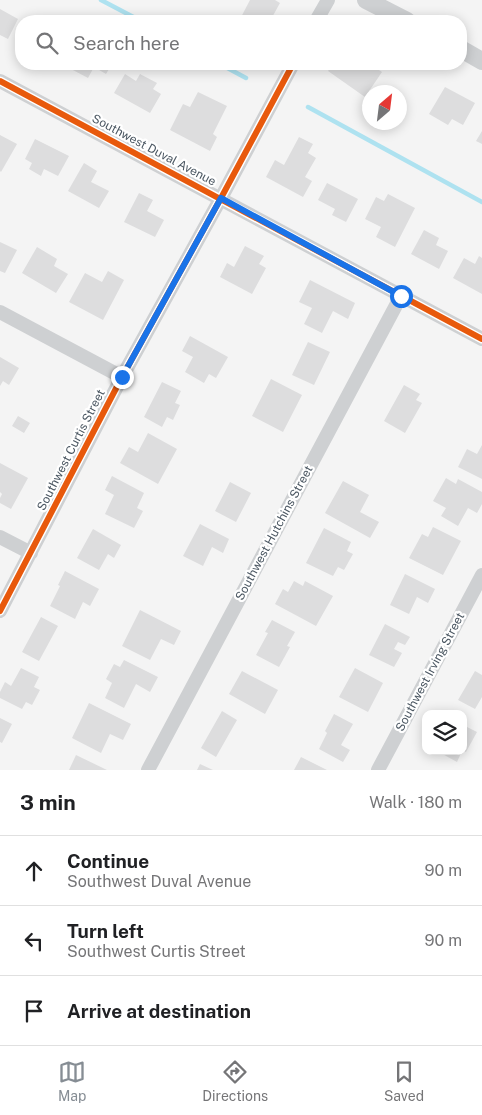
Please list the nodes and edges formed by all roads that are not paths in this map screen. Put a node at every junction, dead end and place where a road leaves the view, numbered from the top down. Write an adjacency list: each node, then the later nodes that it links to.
1 (328, 0): 3 (street)
2 (366, 0): 4 (street)
3 (319, 15)
4 (395, 15)
5 (467, 52): 6 (street)
6 (482, 61)
7 (290, 70): 9 (street, Southwest Curtis Street)
8 (0, 81): 9 (street, Southwest Duval Avenue)
9 (221, 198): 10 (street, Southwest Duval Avenue); 13 (street, Southwest Curtis Street)
10 (401, 296): 12 (street, Southwest Duval Avenue); 18 (street, Southwest Hutchins Street)
11 (0, 312): 13 (street)
12 (482, 339)
13 (122, 377): 15 (street, Southwest Curtis Street)
14 (0, 537): 15 (street)
15 (31, 553): 17 (street, Southwest Curtis Street)
16 (482, 575): 19 (street, Southwest Irving Street)
17 (0, 611)
18 (148, 770)
19 (378, 770)

